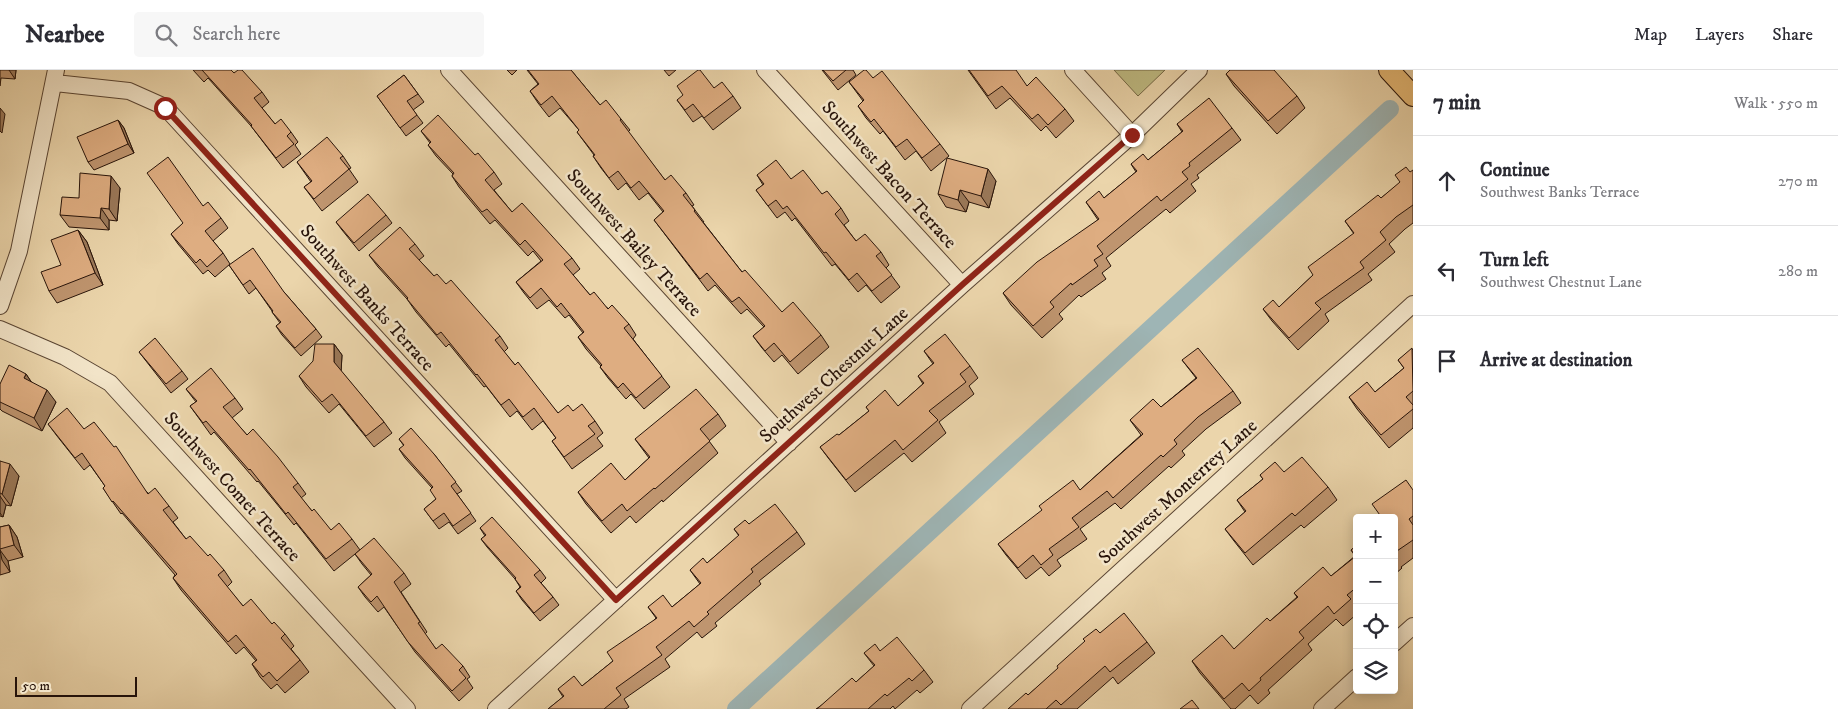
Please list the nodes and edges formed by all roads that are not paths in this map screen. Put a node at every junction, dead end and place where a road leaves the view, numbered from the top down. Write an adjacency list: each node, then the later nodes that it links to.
1 (449, 70): 13 (street, Southwest Bailey Terrace)
2 (765, 70): 9 (street, Southwest Bacon Terrace)
3 (1073, 70): 8 (street)
4 (1199, 70): 8 (street, Southwest Chestnut Lane)
5 (1389, 70): 7 (main road)
6 (56, 76): 11 (street); 14 (street, Southwest Banks Terrace)
7 (1413, 96)
8 (1132, 135): 9 (street, Southwest Chestnut Lane)
9 (962, 285): 13 (street, Southwest Chestnut Lane)
10 (1413, 304): 20 (street, Southwest Monterrey Lane)
11 (0, 306)
12 (0, 329): 18 (street, Southwest Comet Terrace)
13 (789, 443): 14 (street, Southwest Chestnut Lane)
14 (616, 600): 19 (street, Southwest Chestnut Lane)
15 (1413, 626): 16 (street)
16 (1398, 639)
17 (1353, 681): 21 (street)
18 (407, 709)
19 (496, 709)
20 (970, 709)
21 (1322, 709)

